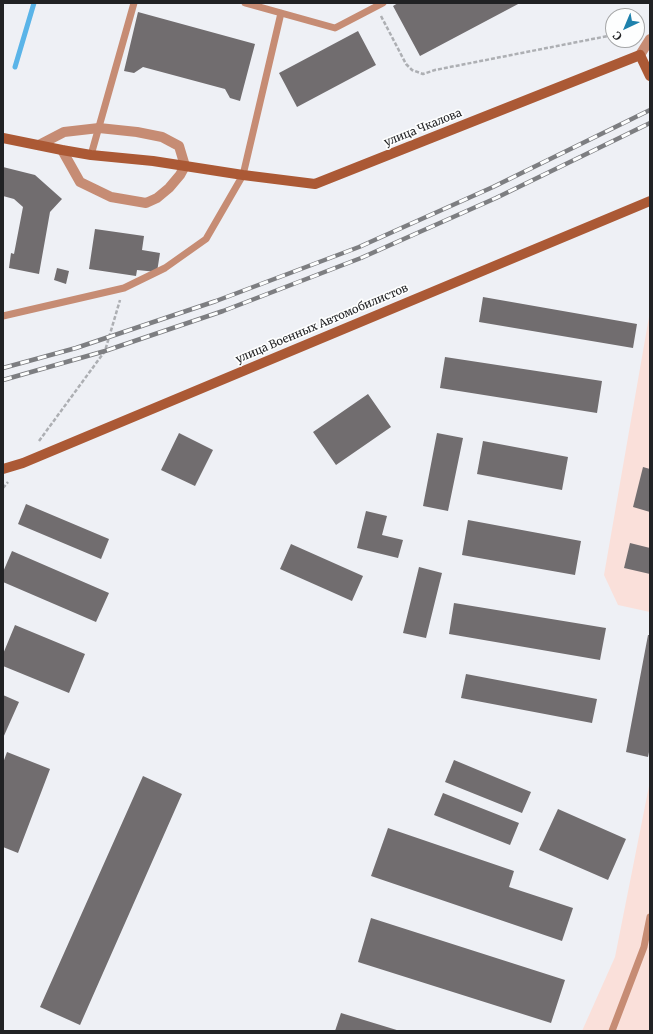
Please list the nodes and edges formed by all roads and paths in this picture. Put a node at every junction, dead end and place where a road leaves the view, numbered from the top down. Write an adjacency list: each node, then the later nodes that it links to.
1 (134, 3): 9 (lane)
2 (245, 3): 4 (lane)
3 (380, 5): 4 (lane); 5 (path)
4 (281, 13): 15 (lane)
5 (605, 37)
6 (650, 39): 7 (street)
7 (640, 55): 8 (street); 15 (street, улица Чкалова)
8 (650, 76)
9 (99, 128): 11 (street); 13 (lane); 14 (street)
10 (3, 138): 11 (street, улица Чкалова)
11 (39, 145): 12 (street, улица Чкалова)
12 (62, 150): 13 (street, улица Чкалова); 14 (street)
13 (91, 155): 14 (street, улица Чкалова)
14 (185, 166): 15 (street, улица Чкалова)
15 (243, 175): 17 (lane)
16 (650, 201): 20 (street, улица Военных Автомобилистов)
17 (124, 288): 18 (lane); 19 (path)
18 (3, 316)
19 (36, 444)
20 (3, 470)
21 (8, 482): 22 (path)
22 (3, 488)
23 (650, 917): 24 (lane)
24 (612, 1031)

